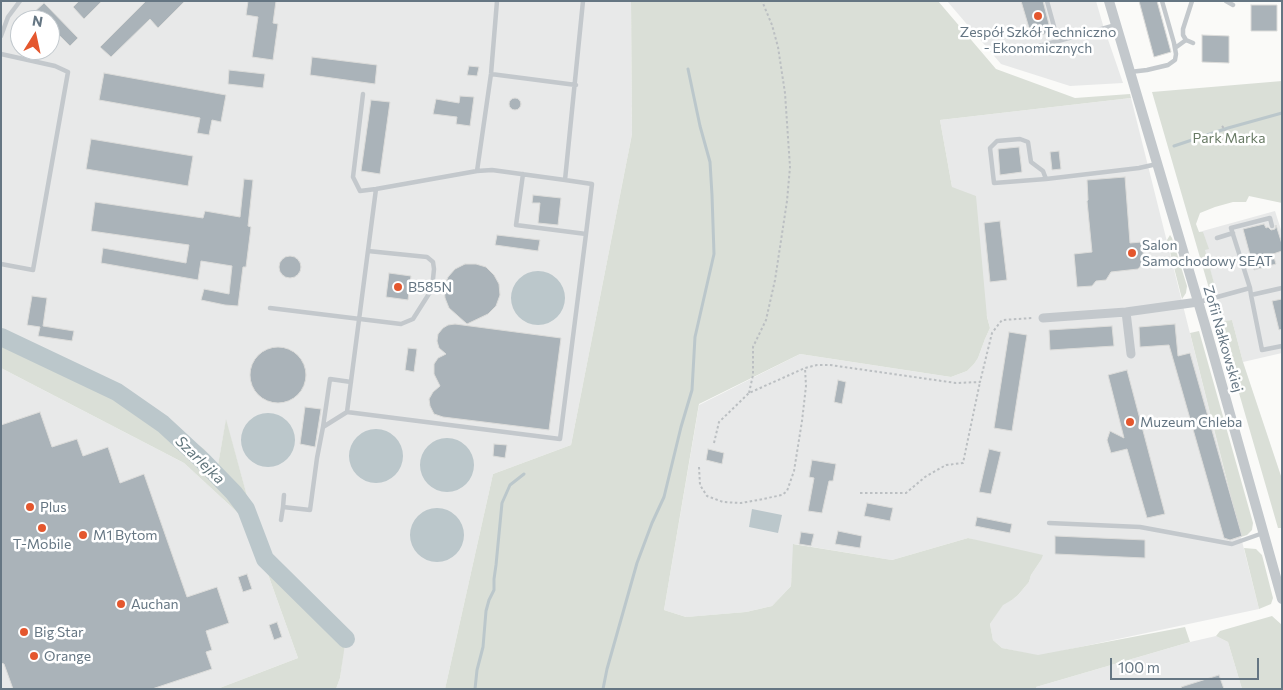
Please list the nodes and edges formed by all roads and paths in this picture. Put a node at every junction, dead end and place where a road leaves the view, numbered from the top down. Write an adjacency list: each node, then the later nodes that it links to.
1 (20, 1): 12 (lane)
2 (497, 1): 20 (lane)
3 (583, 1): 21 (lane)
4 (762, 1): 50 (path)
5 (1047, 1): 14 (lane)
6 (1109, 1): 11 (street, Zofii Nałkowskiej)
7 (1162, 1): 16 (lane)
8 (1192, 1): 13 (lane)
9 (1226, 1): 10 (lane)
10 (1233, 5)
11 (1116, 25): 14 (lane); 19 (street, Zofii Nałkowskiej)
12 (1, 34)
13 (1186, 40): 15 (lane); 16 (lane)
14 (1058, 41): 17 (lane)
15 (1193, 43)
16 (1175, 48): 19 (lane)
17 (1028, 49)
18 (1, 54): 36 (lane)
19 (1130, 72): 25 (street, Zofii Nałkowskiej)
20 (491, 74): 21 (lane); 26 (lane)
21 (576, 85): 29 (lane)
22 (363, 94): 30 (lane)
23 (1223, 127): 24 (path)
24 (1227, 132)
25 (1157, 164): 28 (lane); 40 (street, Zofii Nałkowskiej)
26 (477, 171): 27 (lane); 30 (lane)
27 (523, 174): 29 (lane); 33 (lane)
28 (1046, 179): 28 (lane)
29 (565, 180): 33 (lane)
30 (376, 189): 35 (lane)
31 (1272, 226): 32 (lane)
32 (1233, 233): 34 (lane); 37 (lane)
33 (586, 234): 51 (lane)
34 (1217, 238)
35 (368, 251): 43 (lane); 43 (lane)
36 (1, 264)
37 (1250, 288): 39 (lane); 40 (lane)
38 (1282, 288): 39 (lane)
39 (1251, 295): 45 (lane)
40 (1198, 302): 42 (street); 60 (street, Zofii Nałkowskiej)
41 (270, 308): 43 (lane)
42 (1126, 312): 44 (street); 46 (street)
43 (360, 318): 48 (lane)
44 (1043, 318): 49 (path)
45 (1282, 346)
46 (1131, 354)
47 (805, 368): 49 (path); 50 (path); 54 (path)
48 (351, 382): 51 (lane); 52 (lane)
49 (980, 382): 55 (path)
50 (749, 393): 53 (path)
51 (347, 412): 52 (lane)
52 (323, 427): 57 (lane)
53 (714, 443)
54 (699, 467)
55 (860, 493)
56 (284, 495): 57 (lane)
57 (283, 507): 58 (lane)
58 (281, 520)
59 (1049, 523): 60 (lane)
60 (1264, 533): 61 (street, Zofii Nałkowskiej)
61 (1282, 599)

